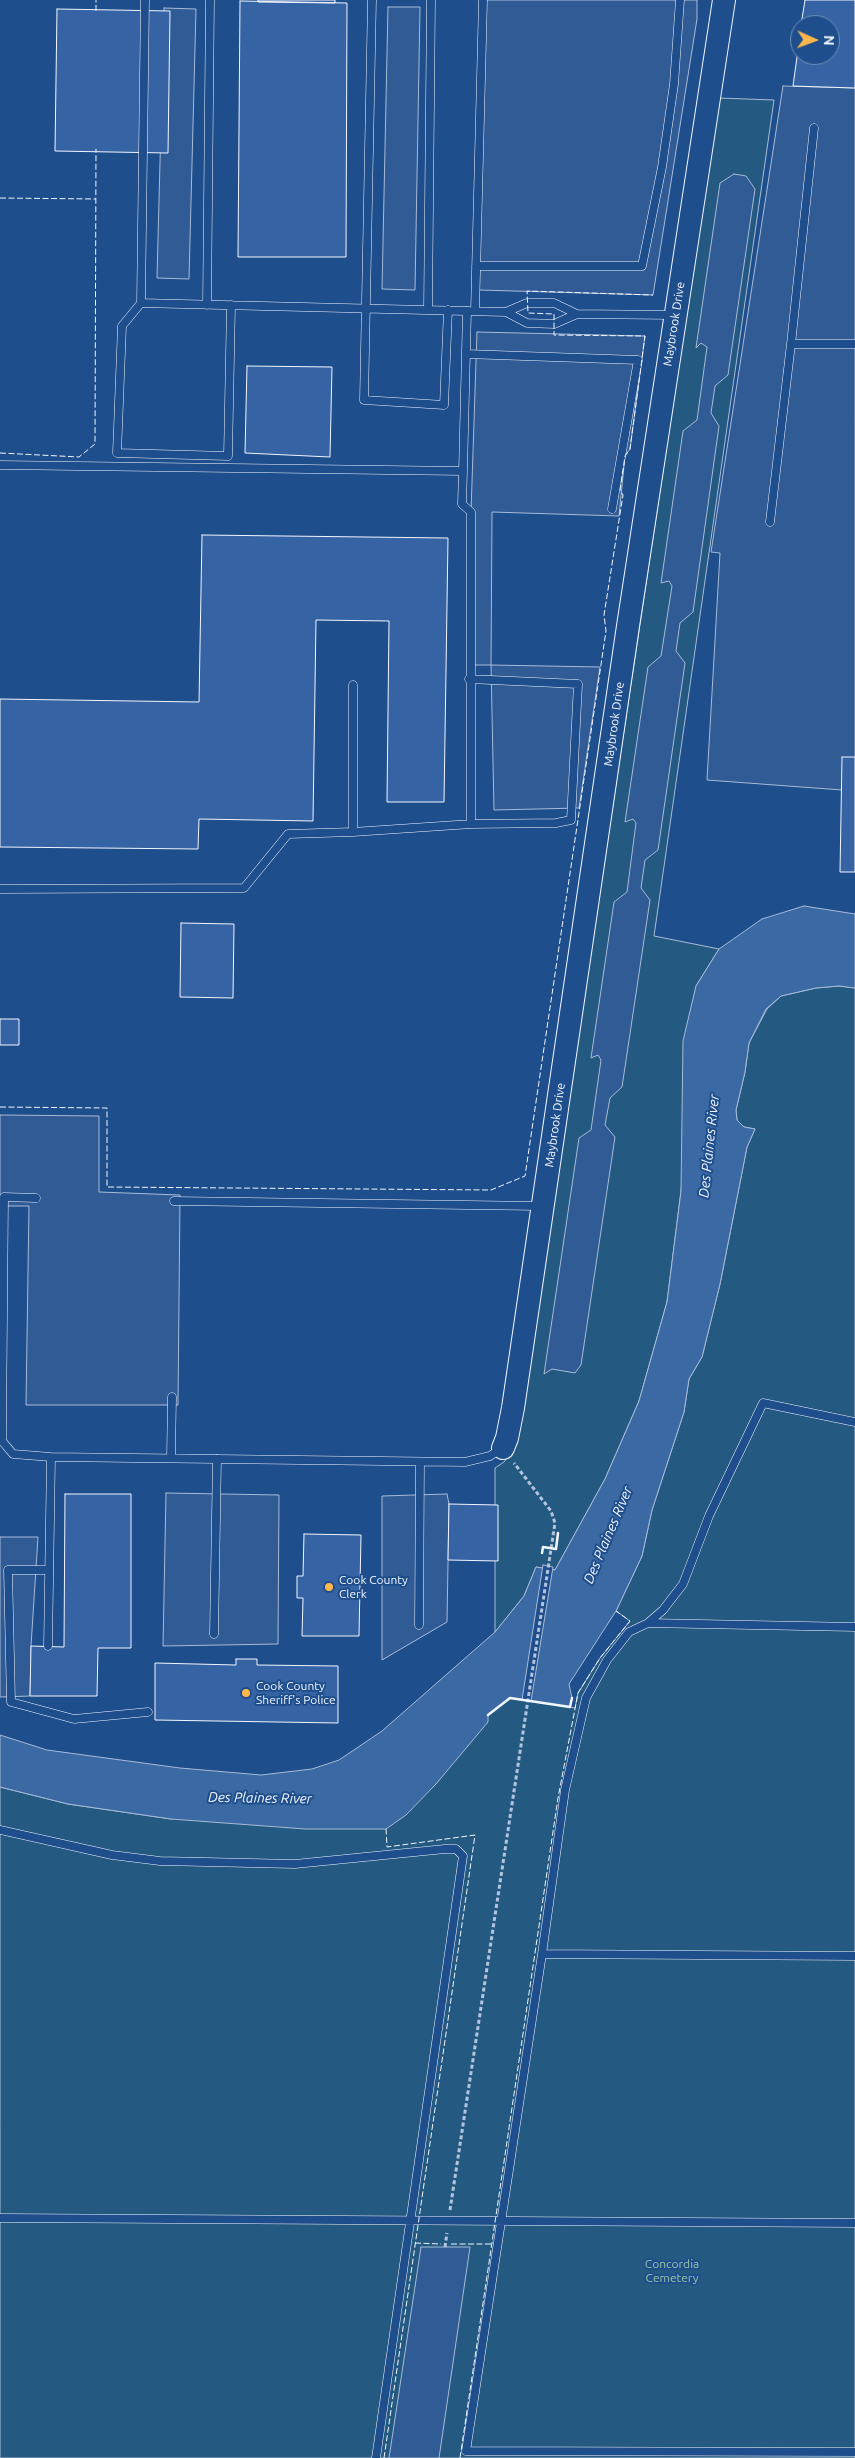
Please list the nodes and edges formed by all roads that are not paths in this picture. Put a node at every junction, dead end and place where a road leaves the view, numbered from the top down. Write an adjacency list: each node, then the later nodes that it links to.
1 (145, 0): 10 (lane)
2 (210, 0): 11 (lane)
3 (372, 0): 13 (lane)
4 (431, 0): 14 (lane)
5 (483, 0): 9 (lane)
6 (680, 0): 9 (lane)
7 (723, 4): 20 (street, Maybrook Drive)
8 (814, 128): 21 (lane)
9 (476, 266): 17 (lane)
10 (141, 303): 11 (lane); 12 (lane)
11 (207, 305): 12 (lane)
12 (231, 305): 13 (lane)
13 (366, 308): 14 (lane); 15 (lane)
14 (428, 310): 15 (lane)
15 (448, 310): 16 (lane)
16 (467, 311): 17 (lane); 23 (lane)
17 (475, 311): 18 (lane)
18 (506, 312): 19 (lane); 19 (lane)
19 (577, 314): 20 (lane)
20 (675, 315): 35 (street, Maybrook Drive)
21 (791, 344): 22 (lane); 27 (lane)
22 (855, 344)
23 (466, 354): 25 (lane); 26 (lane)
24 (0, 465): 25 (lane)
25 (463, 471): 28 (lane)
26 (612, 509)
27 (770, 522)
28 (469, 679): 30 (lane); 30 (lane)
29 (353, 685): 31 (lane)
30 (471, 824): 31 (lane)
31 (353, 832): 32 (lane)
32 (0, 889)
33 (36, 1198): 39 (lane)
34 (174, 1201): 35 (lane)
35 (542, 1206): 38 (street, Maybrook Drive)
36 (172, 1397): 40 (lane)
37 (855, 1422): 44 (lane)
38 (502, 1448): 42 (lane)
39 (51, 1457): 40 (lane); 43 (lane)
40 (171, 1458): 41 (lane)
41 (217, 1458): 42 (lane); 47 (lane)
42 (420, 1462): 45 (lane)
43 (49, 1570): 48 (lane); 49 (lane)
44 (648, 1623): 46 (lane); 51 (lane)
45 (419, 1625)
46 (855, 1627)
47 (214, 1634)
48 (48, 1646)
49 (148, 1712)
50 (0, 1830): 55 (lane)
51 (542, 1954): 52 (lane); 54 (lane)
52 (855, 1956)
53 (0, 2218): 55 (lane)
54 (502, 2220): 55 (lane); 56 (lane); 57 (lane)
55 (411, 2221): 58 (lane)
56 (855, 2223)
57 (855, 2452)
58 (376, 2458)

